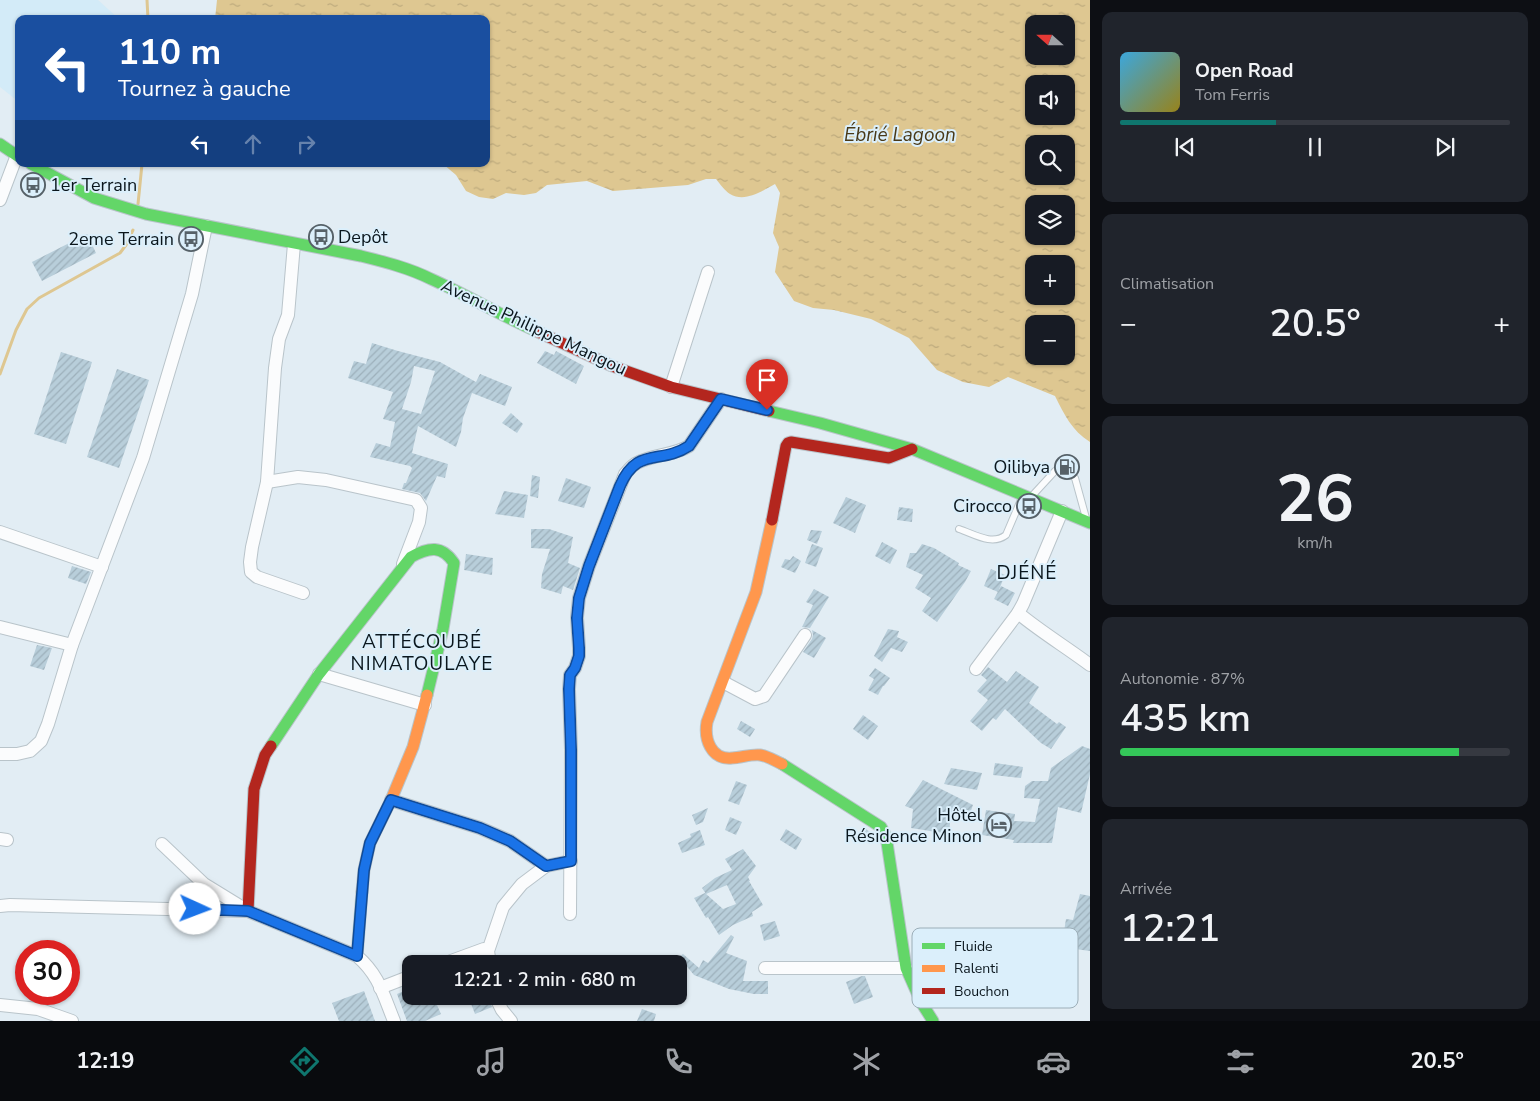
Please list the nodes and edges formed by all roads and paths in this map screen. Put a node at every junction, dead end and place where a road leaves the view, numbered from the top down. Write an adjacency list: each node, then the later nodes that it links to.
1 (0, 144): 2 (street)
2 (15, 154)
3 (15, 163): 5 (street)
4 (37, 167): 6 (street, Avenue Philippe Mangou)
5 (0, 200)
6 (206, 226): 7 (street, Avenue Philippe Mangou); 20 (street)
7 (294, 244): 9 (street, Avenue Philippe Mangou); 14 (street)
8 (708, 272): 9 (street)
9 (671, 387): 10 (street, Avenue Philippe Mangou)
10 (721, 399): 11 (street, Avenue Philippe Mangou); 35 (street)
11 (912, 449): 15 (street, Avenue Philippe Mangou); 30 (street)
12 (1060, 470): 15 (lane)
13 (1069, 473): 17 (lane)
14 (268, 482): 21 (street); 22 (street)
15 (1026, 496): 16 (street, Avenue Philippe Mangou); 18 (lane)
16 (1062, 511): 17 (street, Avenue Philippe Mangou); 23 (street)
17 (1088, 523)
18 (959, 529)
19 (0, 532): 20 (street)
20 (102, 567): 26 (street)
21 (400, 571): 29 (street); 31 (street)
22 (303, 593)
23 (1018, 613): 27 (street); 28 (street)
24 (0, 627): 26 (street)
25 (805, 635): 30 (street)
26 (72, 645): 32 (street)
27 (1090, 664)
28 (976, 669)
29 (319, 674): 31 (street); 38 (street)
30 (723, 682): 45 (street)
31 (425, 705): 33 (street)
32 (0, 754)
33 (391, 800): 36 (street); 43 (street)
34 (162, 844): 38 (street)
35 (571, 861): 36 (street); 39 (street)
36 (546, 866): 42 (street)
37 (0, 906): 38 (street)
38 (248, 911): 43 (street)
39 (570, 914)
40 (466, 955): 41 (street)
41 (488, 955)
42 (490, 955)
43 (357, 956): 48 (street)
44 (765, 968): 45 (street)
45 (906, 968): 47 (street)
46 (402, 979): 48 (street)
47 (912, 982)
48 (380, 988): 53 (street)
49 (0, 1005): 52 (street)
50 (500, 1005): 54 (street)
51 (924, 1008): 55 (street)
52 (72, 1021)
53 (394, 1021)
54 (511, 1021)
55 (932, 1021)

